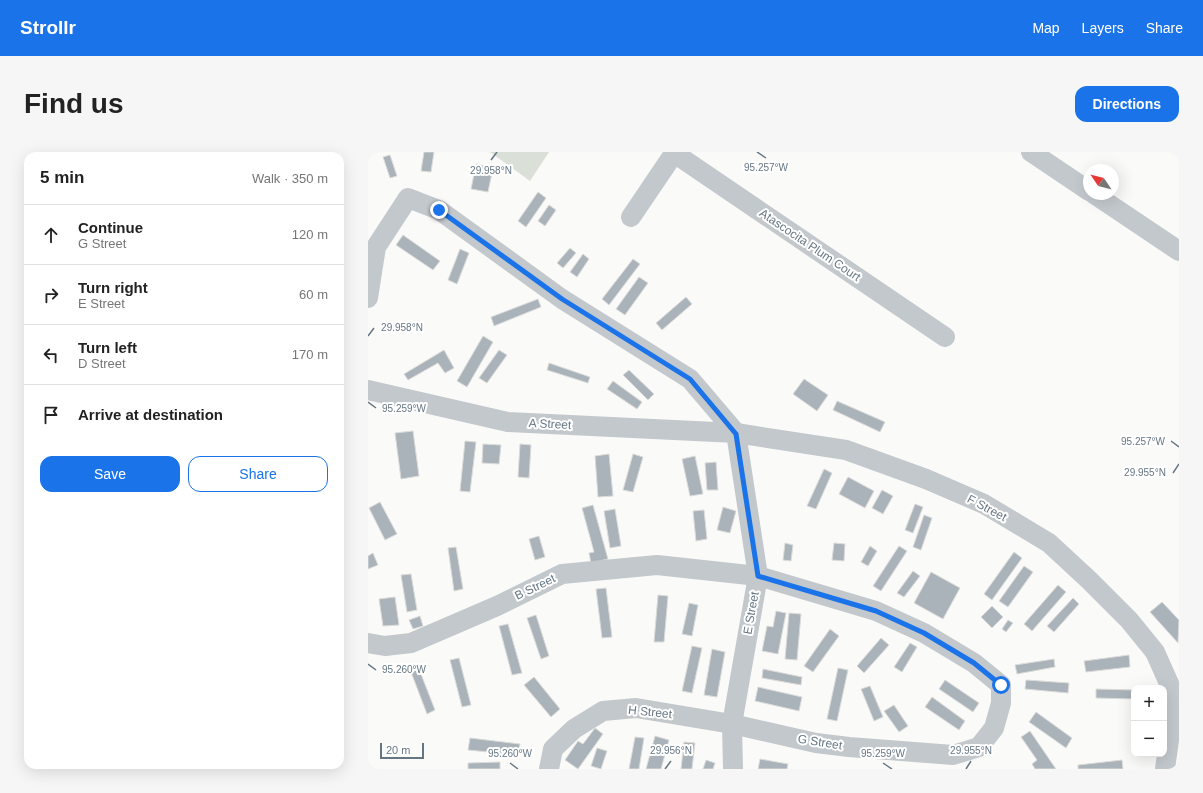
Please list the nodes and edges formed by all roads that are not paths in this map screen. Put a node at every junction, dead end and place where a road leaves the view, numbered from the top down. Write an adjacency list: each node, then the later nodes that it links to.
1 (675, 152): 5 (street); 8 (street, Atascocita Plum Court)
2 (1031, 152): 3 (street)
3 (1083, 187)
4 (1103, 200): 6 (street)
5 (631, 217)
6 (1179, 251)
7 (368, 298): 10 (street)
8 (945, 337)
9 (368, 390): 10 (street, A Street)
10 (736, 434): 11 (street, E Street); 16 (street, F Street)
11 (758, 576): 12 (street, B Street); 13 (street, E Street); 13 (street, G Street)
12 (368, 643)
13 (732, 724): 14 (street, H Street); 15 (street, E Street)
14 (549, 769)
15 (733, 769)
16 (1165, 769)

